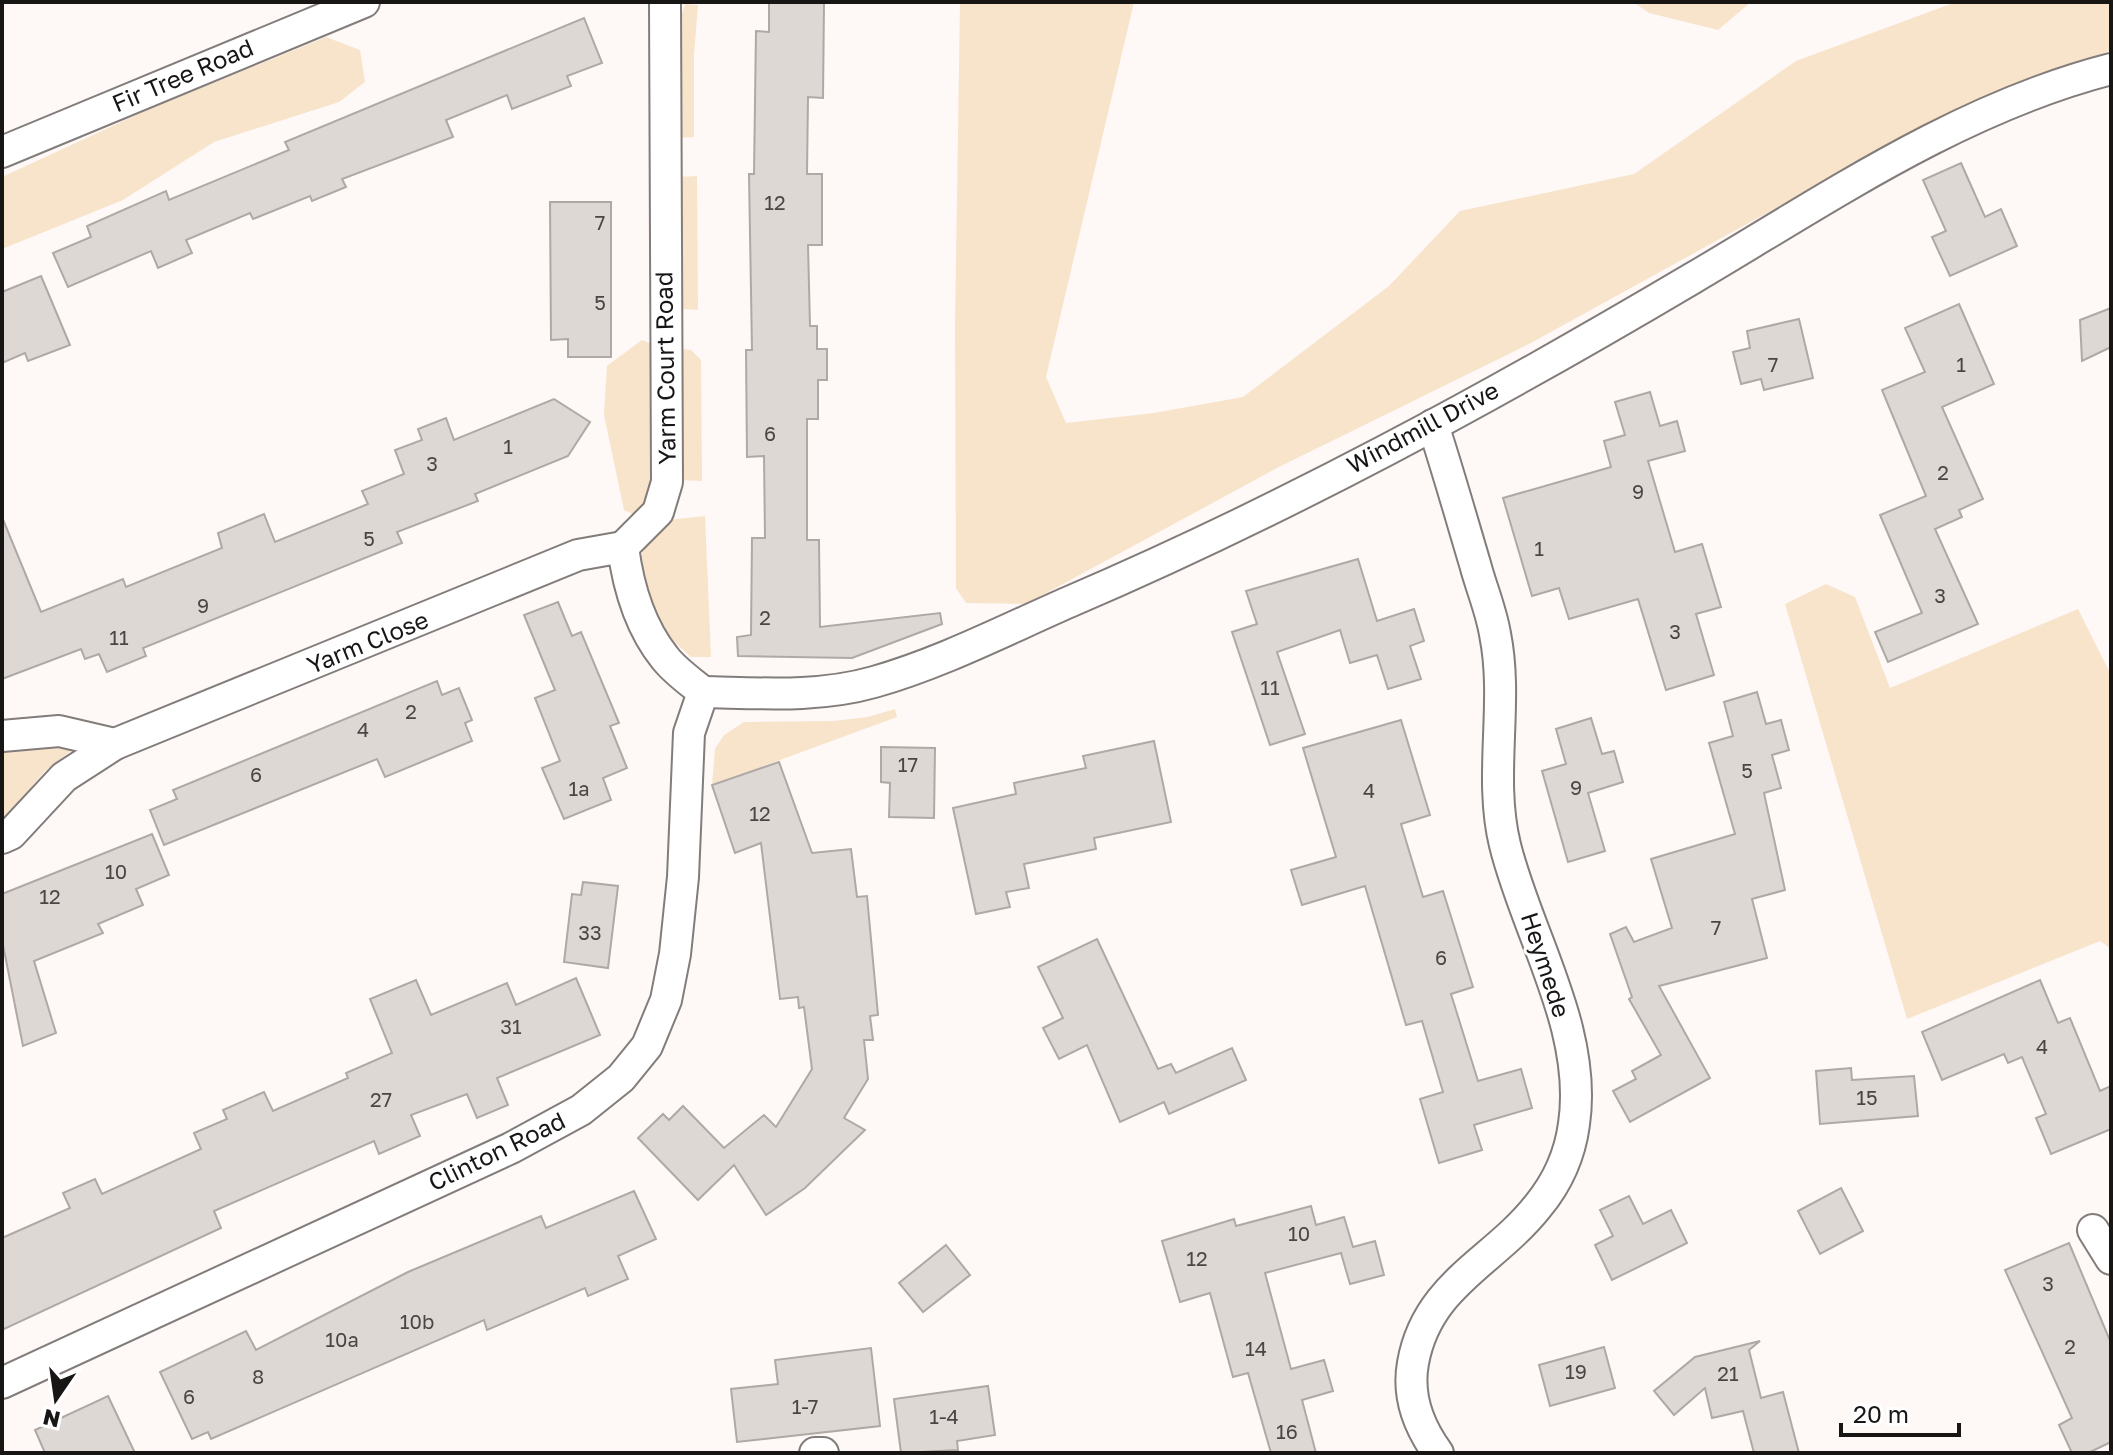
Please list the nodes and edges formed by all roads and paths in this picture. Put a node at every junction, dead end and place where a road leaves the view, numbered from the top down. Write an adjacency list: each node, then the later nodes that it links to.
1 (364, 2): 4 (street, Fir Tree Road)
2 (665, 2): 6 (street, Yarm Court Road)
3 (2111, 69): 5 (street, Windmill Drive)
4 (2, 152)
5 (1433, 425): 7 (street, Windmill Drive); 16 (street, Heymede)
6 (623, 547): 7 (street); 9 (street, Yarm Close)
7 (703, 692): 13 (street, Clinton Road)
8 (2, 736): 9 (street)
9 (115, 744): 10 (street, Yarm Close)
10 (2, 838)
11 (2093, 1230): 12 (street)
12 (2111, 1259)
13 (2, 1383)
14 (815, 1453): 15 (street)
15 (823, 1453)
16 (1438, 1453)

